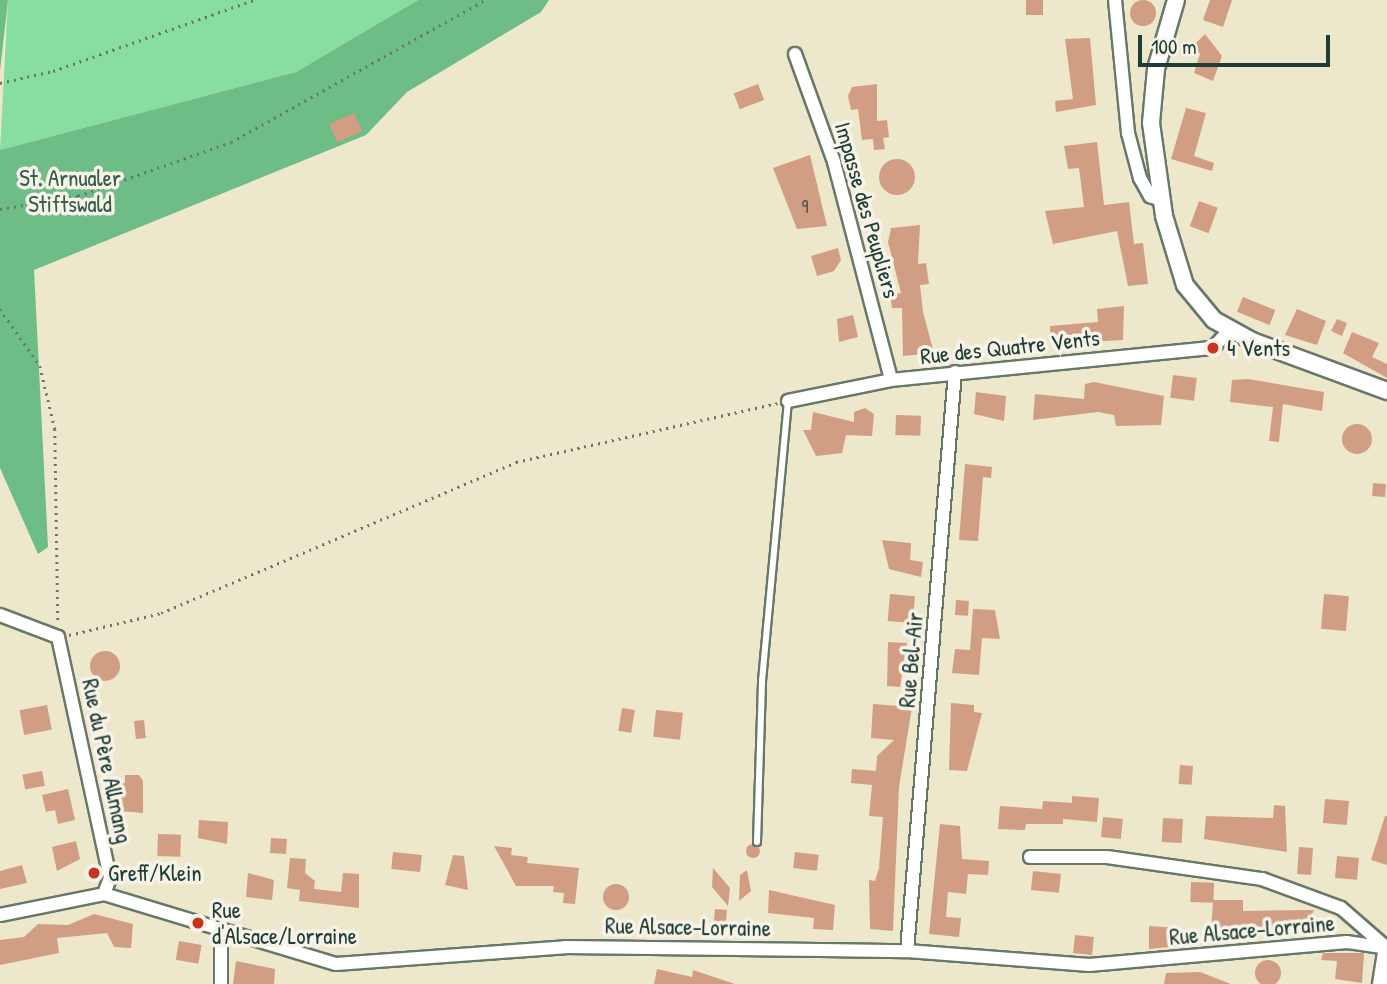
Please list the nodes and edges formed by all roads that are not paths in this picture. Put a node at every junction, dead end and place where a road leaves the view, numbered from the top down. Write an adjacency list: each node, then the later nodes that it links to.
1 (1115, 0): 4 (street)
2 (1176, 0): 4 (street)
3 (795, 54): 7 (street, Impasse des Peupliers)
4 (1161, 200): 5 (street)
5 (1229, 330): 6 (street, Rue des Quatre Vents); 8 (street)
6 (955, 372): 7 (street, Rue des Quatre Vents); 17 (street, Rue Bel-Air)
7 (891, 380): 9 (street, Rue des Quatre Vents)
8 (1387, 391)
9 (788, 401): 11 (lane)
10 (0, 615): 13 (street, Rue du Père Allmang)
11 (757, 842)
12 (1030, 857): 16 (street)
13 (104, 894): 14 (street, Rue Alsace-Lorraine); 15 (street, Rue Alsace-Lorraine)
14 (0, 915)
15 (221, 931): 17 (street, Rue Alsace-Lorraine); 18 (street)
16 (1387, 948): 17 (street, Rue Alsace-Lorraine); 19 (street)
17 (907, 951)
18 (221, 984)
19 (1381, 984)

